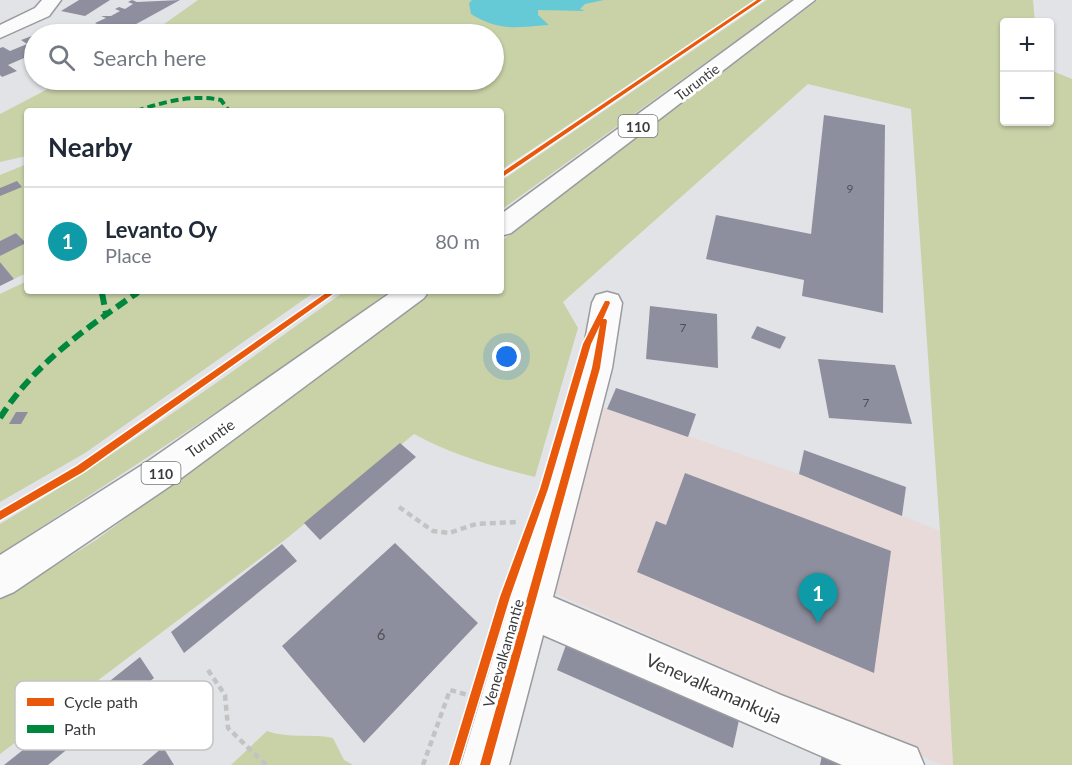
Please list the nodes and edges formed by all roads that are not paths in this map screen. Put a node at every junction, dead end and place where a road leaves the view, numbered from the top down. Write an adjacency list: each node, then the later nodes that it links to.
1 (52, 0): 3 (main road)
2 (806, 0): 4 (main road, Turuntie / 110)
3 (0, 32)
4 (504, 225)
5 (410, 294): 7 (main road, Turuntie / 110)
6 (607, 303): 8 (main road, Venevalkamantie)
7 (0, 578)
8 (530, 608): 9 (main road, Venevalkamantie); 10 (main road, Venevalkamankuja)
9 (484, 765)
10 (900, 765)

